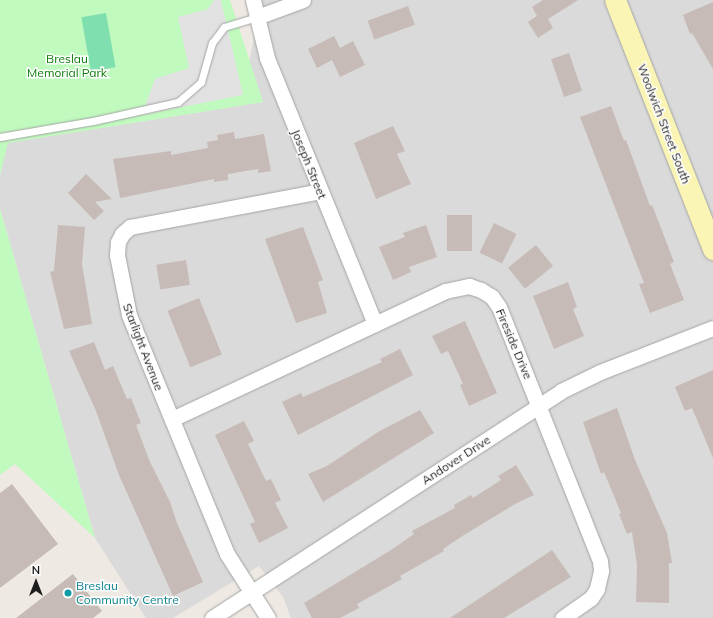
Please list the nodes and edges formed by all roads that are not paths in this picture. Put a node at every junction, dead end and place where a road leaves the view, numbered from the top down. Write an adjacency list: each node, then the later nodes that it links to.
1 (253, 0): 4 (street, Joseph Street)
2 (303, 0): 4 (street)
3 (615, 0): 7 (street, Woolwich Street South)
4 (257, 17): 5 (lane); 6 (street, Joseph Street)
5 (0, 138)
6 (320, 191): 8 (street, Joseph Street); 11 (street, Starlight Avenue)
7 (713, 249)
8 (375, 324): 10 (street, Fireside Drive); 11 (street, Fireside Drive)
9 (713, 328): 10 (street, Andover Drive)
10 (540, 406): 12 (street, Andover Drive); 15 (street, Fireside Drive)
11 (172, 419): 12 (street, Starlight Avenue)
12 (251, 593): 13 (street, Andover Drive); 14 (street, Starlight Avenue)
13 (212, 618)
14 (268, 618)
15 (562, 618)

